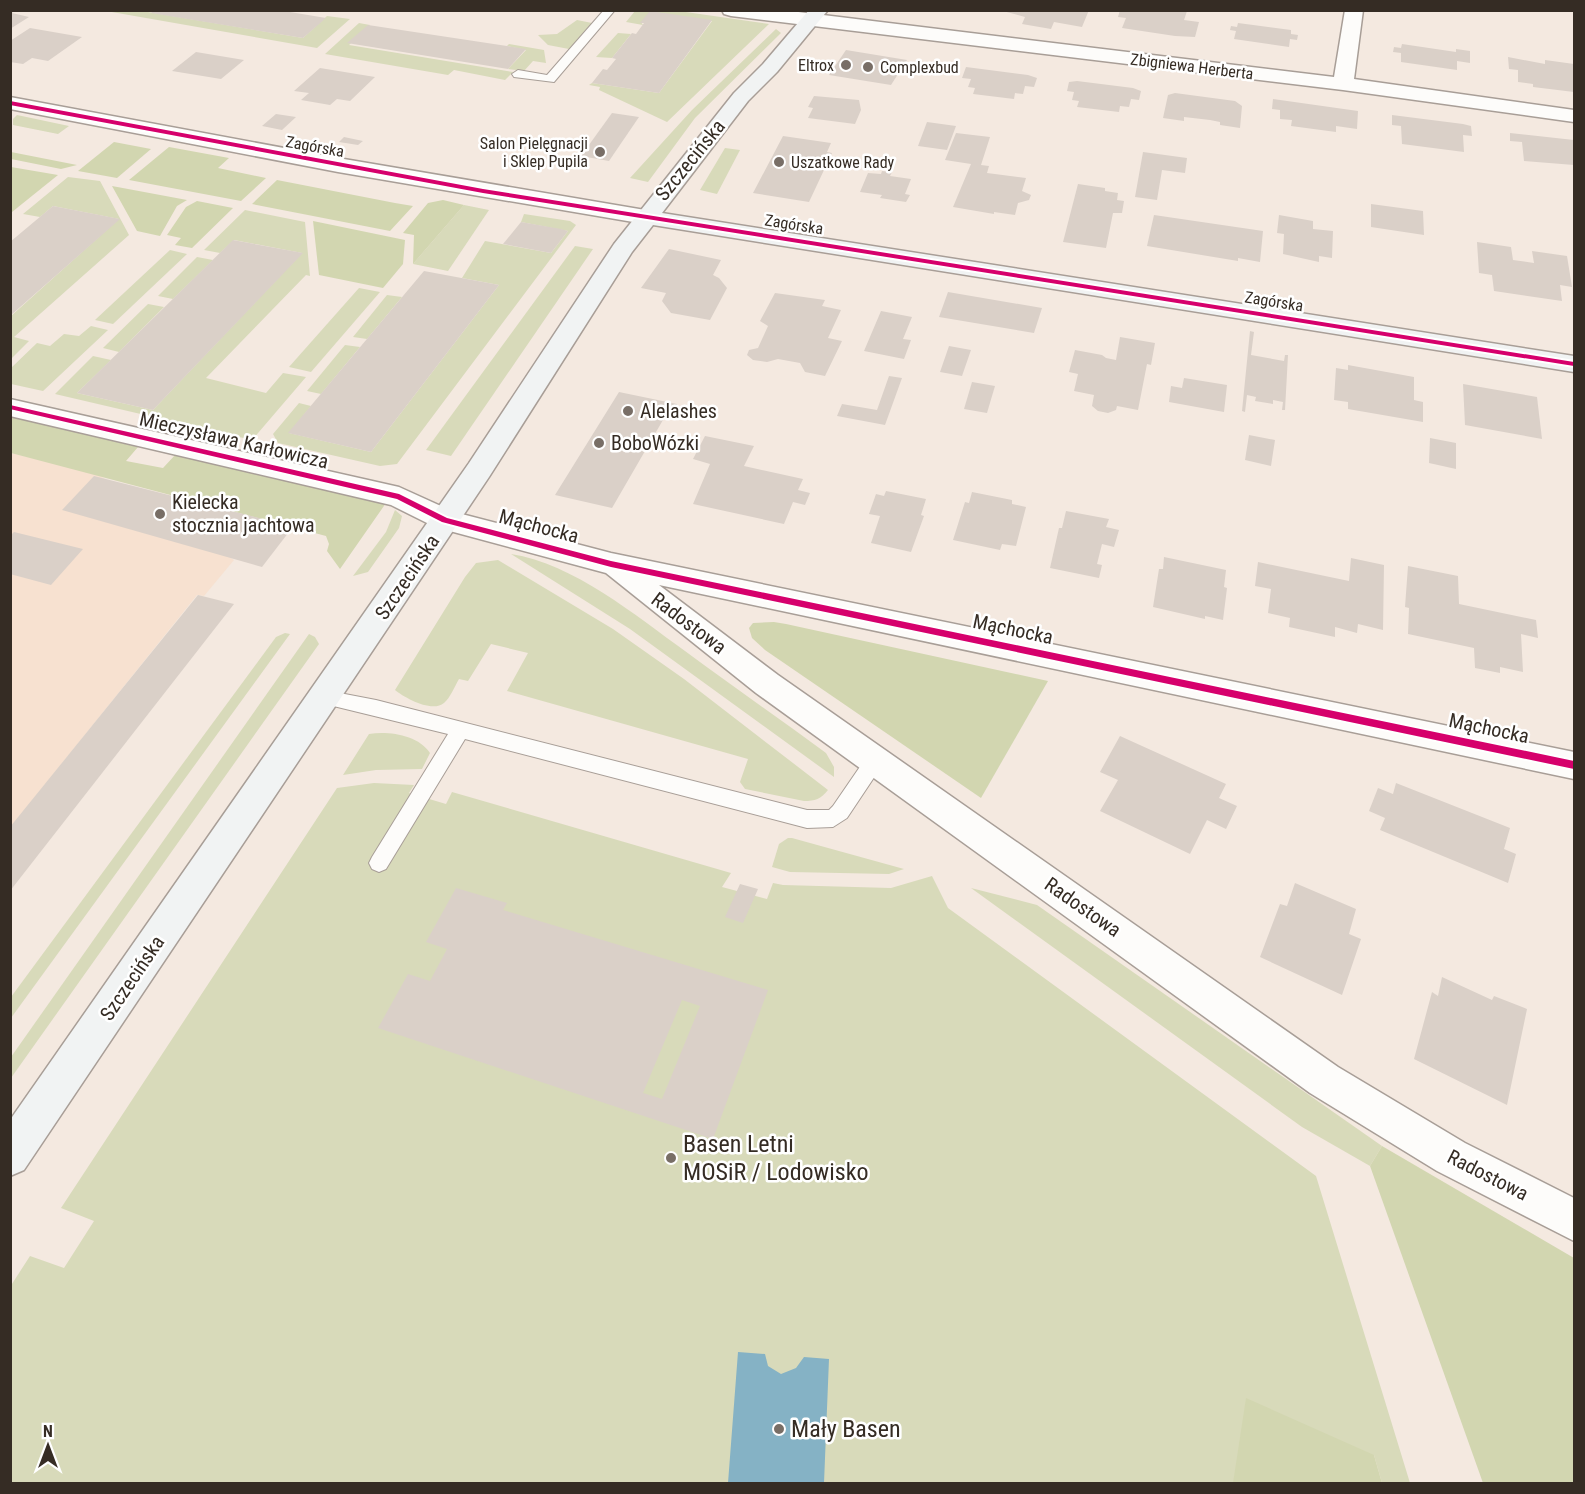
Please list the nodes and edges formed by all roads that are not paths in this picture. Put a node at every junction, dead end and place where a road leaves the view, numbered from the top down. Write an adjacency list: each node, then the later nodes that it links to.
1 (610, 10): 5 (lane)
2 (731, 10): 4 (street, Zbigniewa Herberta)
3 (1354, 10): 6 (street)
4 (814, 15): 6 (street, Zbigniewa Herberta); 9 (street, Szczecińska)
5 (518, 74)
6 (1343, 84): 8 (street, Zbigniewa Herberta)
7 (10, 104): 9 (street, Zagórska)
8 (1575, 116)
9 (645, 217): 10 (street, Zagórska); 12 (street, Szczecińska)
10 (1575, 364)
11 (10, 407): 12 (street, Mieczysława Karłowicza)
12 (445, 520): 13 (street, Mąchocka); 14 (street, Szczecińska)
13 (611, 564): 16 (street, Radostowa); 17 (street, Mąchocka)
14 (324, 697): 15 (lane); 19 (street, Szczecińska)
15 (460, 730): 16 (lane); 18 (lane)
16 (874, 761): 20 (street, Radostowa)
17 (1575, 765)
18 (379, 863)
19 (10, 1156)
20 (1575, 1220)

